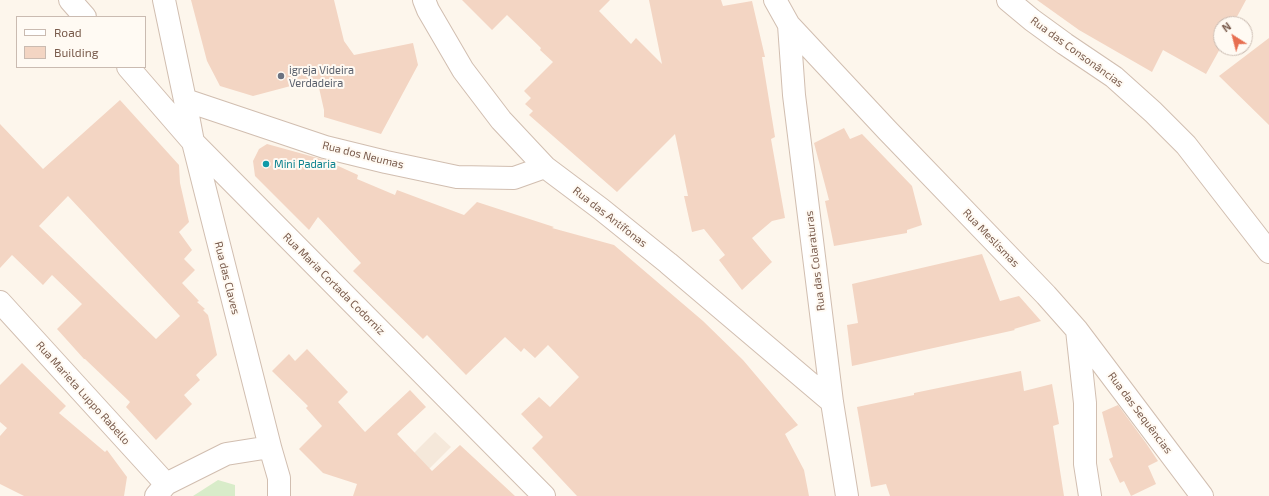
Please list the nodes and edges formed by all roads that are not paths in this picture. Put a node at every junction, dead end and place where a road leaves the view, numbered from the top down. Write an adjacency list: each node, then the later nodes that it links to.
1 (70, 0): 6 (street)
2 (164, 0): 9 (street, Rua das Claves)
3 (424, 0): 11 (street, Rua das Antífonas)
4 (775, 0): 7 (street)
5 (1008, 0): 12 (street, Rua das Consonâncias)
6 (84, 16)
7 (789, 25): 14 (street, Rua Meslismas); 15 (street, Rua das Colaraturas)
8 (129, 68): 10 (street, Rua Maria Cortada Codorniz)
9 (185, 100): 10 (street, Rua das Claves); 11 (street, Rua dos Neumas)
10 (193, 142): 16 (street, Rua das Claves); 19 (street, Rua Maria Cortada Codorniz)
11 (544, 167): 15 (street, Rua das Antífonas)
12 (1269, 252)
13 (0, 302): 17 (street, Rua Marieta Luppo Rabello)
14 (1077, 330): 21 (street); 22 (street, Rua das Sequências)
15 (832, 402): 20 (street, Rua das Colaraturas)
16 (270, 447): 17 (street); 18 (street, Rua das Claves)
17 (161, 490)
18 (279, 496)
19 (544, 496)
20 (847, 496)
21 (1090, 496)
22 (1202, 496)

